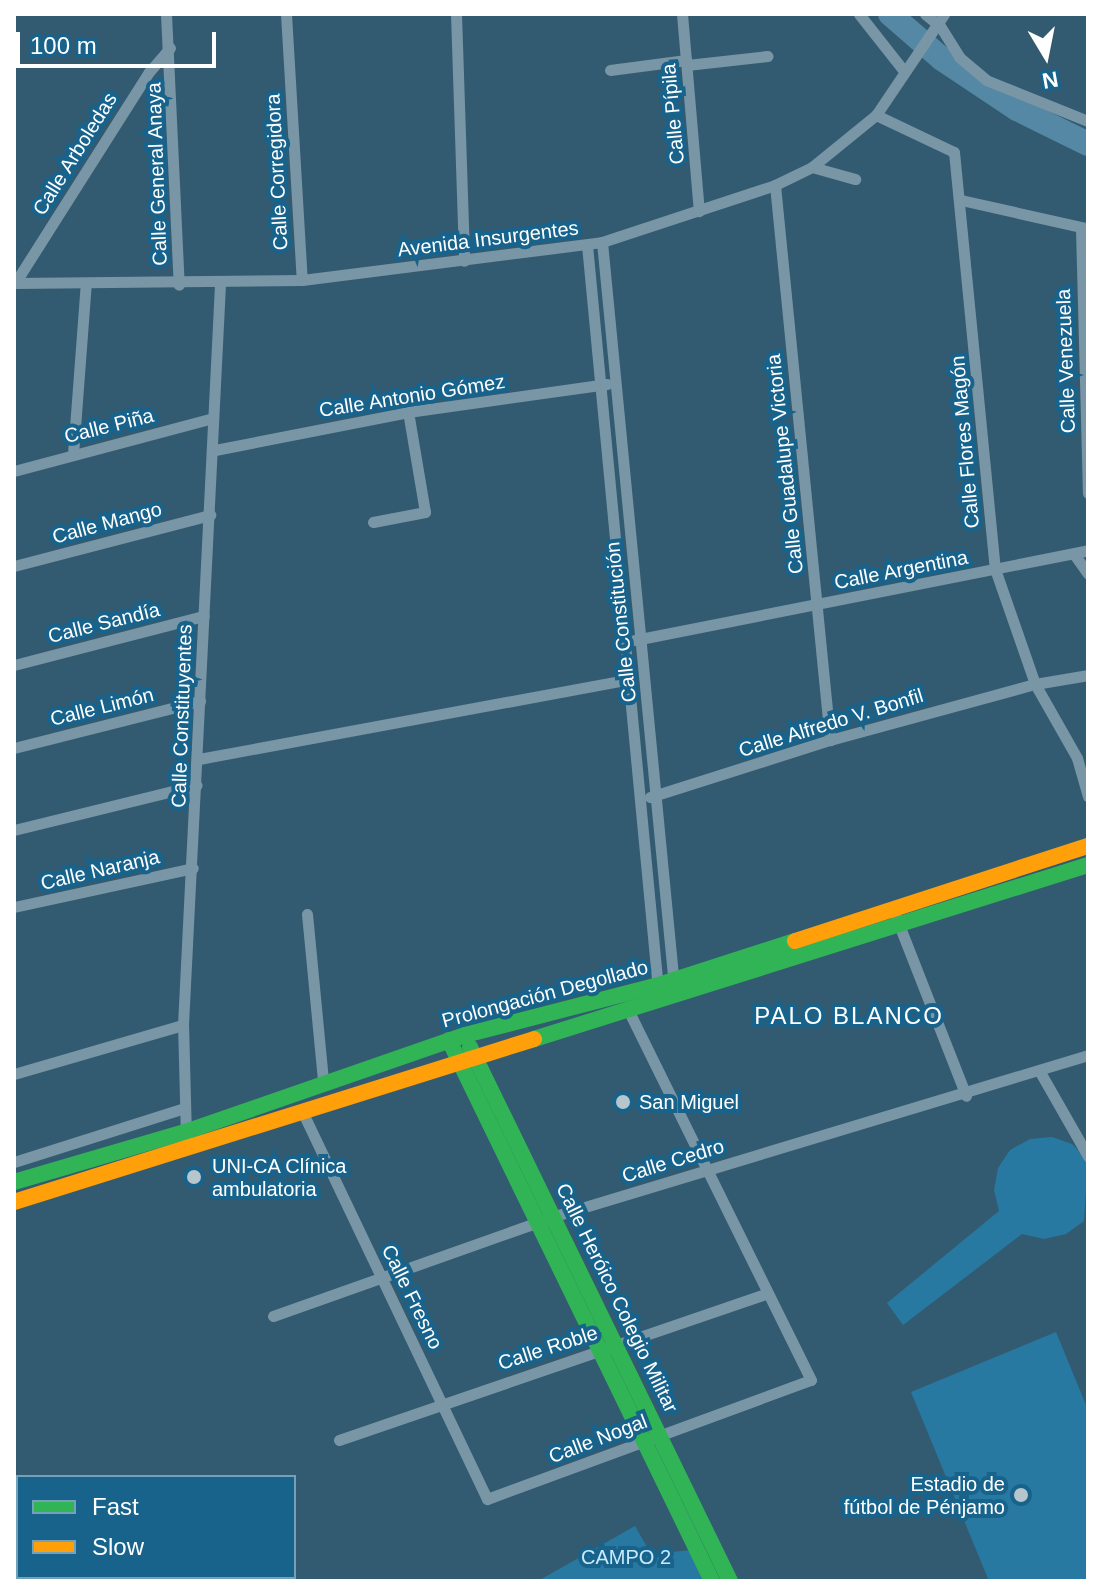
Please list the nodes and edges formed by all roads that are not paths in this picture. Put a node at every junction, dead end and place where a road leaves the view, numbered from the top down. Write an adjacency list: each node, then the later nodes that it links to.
1 (166, 14): 8 (street, Calle General Anaya)
2 (286, 14): 24 (street, Calle Corregidora)
3 (456, 14): 23 (street)
4 (682, 14): 10 (street, Calle Pípila)
5 (859, 14): 11 (street)
6 (925, 14): 7 (street)
7 (939, 24): 11 (street, Avenida Insurgentes); 14 (street)
8 (170, 48): 25 (street, Calle Arboledas); 28 (street, Calle General Anaya)
9 (767, 56): 10 (street)
10 (687, 63): 12 (street); 19 (street, Calle Pípila)
11 (906, 68): 13 (street, Avenida Insurgentes)
12 (610, 70)
13 (876, 115): 15 (street, Avenida Insurgentes); 18 (street, Calle Flores Magón)
14 (1088, 121)
15 (812, 167): 16 (street); 17 (street, Avenida Insurgentes)
16 (855, 179)
17 (775, 185): 19 (street, Avenida Insurgentes); 44 (street, Calle Guadalupe Victoria)
18 (961, 200): 20 (street); 42 (street, Calle Flores Magón)
19 (699, 211): 21 (street, Avenida Insurgentes)
20 (1084, 228): 36 (street, Calle Venezuela)
21 (602, 242): 22 (street, Avenida Insurgentes); 29 (street, Calle Constitución)
22 (587, 245): 23 (street, Avenida Insurgentes); 30 (street, Calle Constitución)
23 (464, 261): 24 (street, Avenida Insurgentes)
24 (302, 280): 27 (street, Avenida Insurgentes)
25 (14, 283): 26 (street, Avenida Insurgentes)
26 (86, 283): 28 (street, Avenida Insurgentes); 34 (street)
27 (220, 284): 28 (street, Avenida Insurgentes); 32 (street, Calle Constituyentes)
28 (179, 285)
29 (616, 383): 30 (street, Calle Antonio Gómez); 46 (street, Calle Constitución)
30 (601, 385): 31 (street, Calle Antonio Gómez); 47 (street, Calle Constitución)
31 (408, 412): 33 (street, Calle Antonio Gómez); 38 (street)
32 (213, 418): 33 (street, Calle Constituyentes); 34 (street, Calle Piña)
33 (215, 450): 37 (street, Calle Constituyentes)
34 (73, 454): 35 (street, Calle Piña)
35 (14, 471)
36 (1088, 493)
37 (210, 515): 41 (street, Calle Mango); 45 (street, Calle Constituyentes)
38 (373, 522)
39 (1088, 550): 40 (street, Calle Argentina)
40 (1074, 554): 42 (street, Calle Argentina); 43 (street)
41 (14, 566)
42 (995, 569): 44 (street, Calle Argentina); 51 (street, Calle Flores Magón)
43 (1088, 574)
44 (817, 605): 46 (street, Calle Argentina); 53 (street, Calle Guadalupe Victoria)
45 (204, 616): 48 (street, Calle Sandía); 52 (street, Calle Constituyentes)
46 (640, 639): 47 (street, Calle Argentina); 57 (street, Calle Constitución)
47 (626, 642): 50 (street, Calle Constitución)
48 (14, 665)
49 (1088, 675): 51 (street, Calle Alfredo V. Bonfil)
50 (629, 679): 55 (street, Calle Constitución); 59 (street, Calle Constitución)
51 (1035, 684): 53 (street, Calle Alfredo V. Bonfil); 58 (street, Calle Flores Magón)
52 (200, 701): 54 (street, Calle Limón); 55 (street, Calle Constituyentes)
53 (830, 740): 57 (street, Calle Alfredo V. Bonfil)
54 (14, 748)
55 (199, 759): 56 (street, Calle Constituyentes)
56 (197, 785): 60 (street); 63 (street, Calle Constituyentes)
57 (657, 796): 59 (street, Calle Alfredo V. Bonfil); 68 (street, Calle Constitución)
58 (1088, 796)
59 (639, 800): 68 (street, Calle Constitución)
60 (14, 830)
61 (1088, 846): 64 (street, Prolongación Degollado)
62 (1088, 865): 67 (street, Prolongación Degollado)
63 (193, 868): 65 (street, Calle Naranja); 71 (street, Calle Constituyentes)
64 (893, 906): 67 (street); 68 (street, Prolongación Degollado)
65 (14, 907)
66 (307, 914): 77 (street)
67 (899, 925): 69 (street, Prolongación Degollado); 78 (street)
68 (666, 982): 69 (street, Calle Constitución); 72 (street, Prolongación Degollado)
69 (668, 1001): 70 (street, Prolongación Degollado)
70 (629, 1011): 74 (street, Prolongación Degollado); 84 (street)
71 (183, 1025): 76 (street); 79 (street, Calle Constituyentes)
72 (457, 1037): 74 (street, Calle Heróico Colegio Militar); 77 (street, Prolongación Degollado)
73 (1088, 1055): 75 (street, Calle Cedro)
74 (467, 1059): 80 (street, Prolongación Degollado); 87 (street, Calle Heróico Colegio Militar); 88 (street, Calle Heróico Colegio Militar)
75 (1040, 1072): 78 (street, Calle Cedro); 82 (street)
76 (14, 1074)
77 (323, 1080): 81 (street, Prolongación Degollado)
78 (966, 1096): 84 (street, Calle Cedro)
79 (184, 1108): 81 (street, Calle Constituyentes); 83 (street)
80 (302, 1111): 81 (street, Prolongación Degollado); 89 (street, Calle Fresno)
81 (187, 1140): 85 (street, Prolongación Degollado); 86 (street, Prolongación Degollado)
82 (1088, 1156)
83 (14, 1162)
84 (709, 1168): 87 (street, Calle Cedro); 90 (street)
85 (14, 1182)
86 (14, 1202)
87 (555, 1216): 88 (street, Calle Cedro); 92 (street, Calle Heróico Colegio Militar)
88 (536, 1224): 89 (street, Calle Cedro); 93 (street, Calle Heróico Colegio Militar)
89 (383, 1280): 91 (street, Calle Cedro); 94 (street, Calle Fresno)
90 (768, 1293): 92 (street, Calle Roble); 95 (street, Calle Nogal)
91 (273, 1316)
92 (617, 1345): 93 (street, Calle Roble); 95 (street, Calle Heróico Colegio Militar)
93 (596, 1352): 94 (street, Calle Roble); 97 (street, Calle Heróico Colegio Militar)
94 (443, 1401): 96 (street, Calle Roble); 98 (street, Calle Fresno)
95 (661, 1435): 97 (street, Calle Nogal); 100 (street, Calle Heróico Colegio Militar)
96 (339, 1440)
97 (642, 1443): 98 (street, Calle Nogal); 99 (street, Calle Heróico Colegio Militar)
98 (487, 1499)
99 (712, 1581)
100 (730, 1581)

